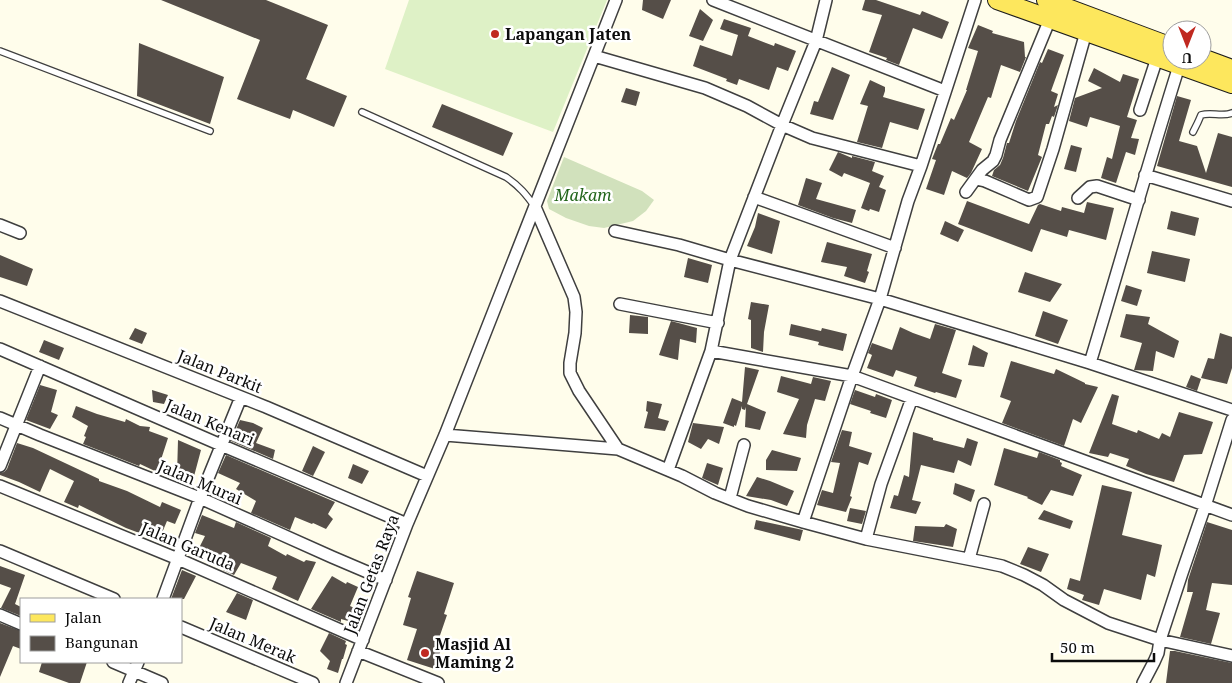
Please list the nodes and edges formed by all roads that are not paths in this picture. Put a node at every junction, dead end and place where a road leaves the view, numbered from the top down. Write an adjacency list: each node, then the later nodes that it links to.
1 (616, 0): 12 (street, Jalan Getas Raya)
2 (713, 0): 9 (street)
3 (826, 0): 9 (street)
4 (975, 0): 20 (street)
5 (997, 0): 6 (main road)
6 (1020, 4): 7 (main road)
7 (1050, 8): 8 (main road); 29 (street)
8 (1088, 24): 10 (main road); 13 (main road); 29 (street)
9 (816, 41): 20 (street); 24 (street)
10 (1162, 44)
11 (0, 51): 25 (lane)
12 (594, 56): 24 (street); 35 (street, Jalan Getas Raya)
13 (1157, 58): 14 (main road); 21 (street)
14 (1162, 60)
15 (1212, 62): 16 (main road)
16 (1232, 69)
17 (1178, 70): 28 (street)
18 (1191, 70): 19 (main road)
19 (1232, 84)
20 (945, 92): 27 (street)
21 (1140, 110)
22 (362, 112): 35 (lane)
23 (1232, 113): 26 (lane)
24 (782, 125): 27 (street); 31 (street)
25 (210, 131)
26 (1192, 132)
27 (921, 166): 39 (street)
28 (1145, 175): 33 (street); 34 (street)
29 (976, 179): 30 (street)
30 (966, 192)
31 (754, 197): 39 (street); 40 (street)
32 (1078, 198): 33 (street)
33 (1139, 200): 47 (street)
34 (1232, 202)
35 (535, 207): 56 (street, Jalan Getas Raya); 59 (street)
36 (0, 226): 38 (street)
37 (615, 231): 40 (street)
38 (20, 233)
39 (895, 248): 41 (street)
40 (730, 260): 41 (street); 44 (street)
41 (880, 299): 47 (street); 49 (street)
42 (0, 301): 50 (street, Jalan Parkit)
43 (620, 304): 44 (street)
44 (718, 322): 46 (street)
45 (0, 349): 48 (street, Jalan Kenari)
46 (711, 351): 49 (street); 61 (street)
47 (1090, 363): 52 (street)
48 (40, 366): 55 (street); 58 (street, Jalan Kenari)
49 (852, 376): 51 (street); 69 (street)
50 (241, 397): 58 (street); 62 (street, Jalan Parkit)
51 (912, 398): 67 (street); 71 (street)
52 (1232, 410)
53 (0, 418): 55 (street, Jalan Murai)
54 (1232, 420): 67 (street)
55 (17, 425): 60 (street); 64 (street, Jalan Murai)
56 (445, 434): 59 (street); 62 (street, Jalan Getas Raya)
57 (744, 445): 65 (street)
58 (221, 446): 64 (street); 70 (street, Jalan Kenari)
59 (618, 449): 61 (street)
60 (0, 466)
61 (668, 470): 65 (street)
62 (426, 476): 70 (street, Jalan Getas Raya)
63 (0, 486): 73 (street, Jalan Garuda)
64 (200, 498): 73 (street); 75 (street, Jalan Murai)
65 (730, 498): 69 (street)
66 (984, 504): 74 (street)
67 (1205, 506): 68 (street); 82 (street)
68 (1232, 515)
69 (803, 522): 71 (street)
70 (407, 524): 75 (street, Jalan Getas Raya)
71 (866, 539): 74 (street)
72 (0, 552): 76 (street)
73 (178, 559): 77 (street); 81 (street, Jalan Garuda)
74 (969, 559): 82 (street)
75 (386, 580): 81 (street, Jalan Getas Raya)
76 (112, 598)
77 (163, 598)
78 (0, 615): 79 (street)
79 (20, 624)
80 (182, 627): 89 (street, Jalan Merak)
81 (363, 640): 83 (street, Jalan Getas Raya)
82 (1160, 640): 84 (street); 92 (street)
83 (358, 651): 90 (street, Jalan Getas Raya); 91 (street)
84 (1232, 656)
85 (119, 663): 86 (street)
86 (136, 666): 87 (street); 88 (street)
87 (129, 683)
88 (162, 683)
89 (312, 683)
90 (346, 683)
91 (438, 683)
92 (1143, 683)

